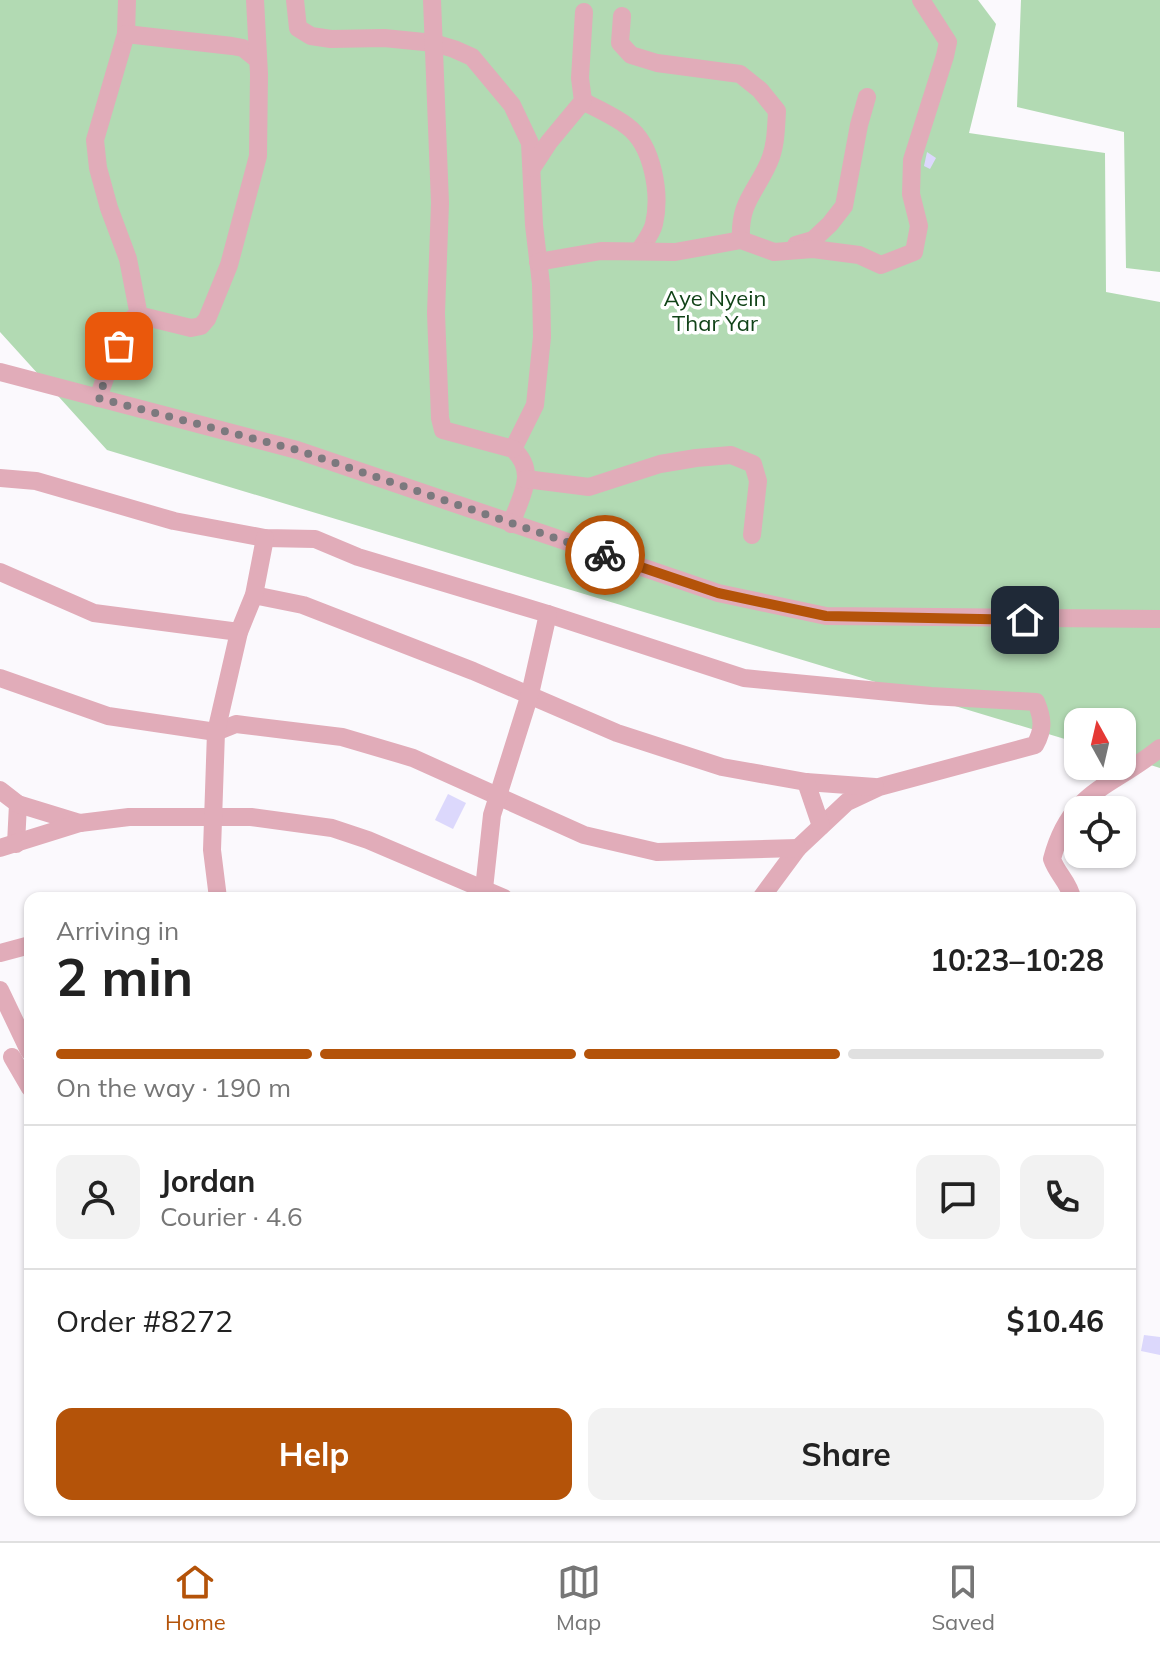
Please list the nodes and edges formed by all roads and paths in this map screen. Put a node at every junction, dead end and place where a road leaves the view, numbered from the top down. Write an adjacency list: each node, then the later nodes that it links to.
1 (127, 0): 8 (street)
2 (255, 0): 10 (street)
3 (295, 0): 9 (street)
4 (432, 0): 9 (street)
5 (921, 0): 16 (street)
6 (584, 12): 12 (street)
7 (622, 16): 14 (street)
8 (126, 34): 10 (street); 18 (street)
9 (434, 43): 13 (street); 21 (street)
10 (258, 60): 18 (street)
11 (867, 97): 16 (street)
12 (583, 101): 13 (street); 15 (street)
13 (532, 168): 17 (street)
14 (741, 240): 15 (street); 16 (street)
15 (639, 251): 17 (street)
16 (774, 252)
17 (538, 262): 21 (street)
18 (139, 316): 20 (street)
19 (0, 372): 20 (street)
20 (98, 398): 24 (street)
21 (513, 449): 23 (street)
22 (0, 478): 26 (street)
23 (526, 479): 24 (street); 25 (street)
24 (511, 524): 30 (street)
25 (752, 535)
26 (265, 538): 28 (street); 29 (street)
27 (0, 572): 31 (street)
28 (254, 595): 31 (street); 33 (street)
29 (548, 614): 33 (street); 37 (street)
30 (1160, 619)
31 (239, 632): 34 (street)
32 (0, 678): 34 (street)
33 (530, 694): 36 (street); 39 (street)
34 (216, 732): 39 (street); 41 (street)
35 (1160, 748): 50 (street)
36 (806, 782): 37 (street); 43 (street)
37 (879, 787): 43 (street)
38 (0, 790): 40 (street)
39 (497, 795): 45 (street); 48 (street)
40 (18, 804): 42 (street); 44 (street)
41 (213, 815): 42 (street); 46 (street); 47 (street)
42 (80, 823): 44 (street)
43 (821, 826): 45 (street)
44 (8, 846)
45 (798, 848): 49 (street)
46 (217, 892)
47 (480, 892)
48 (484, 892)
49 (765, 892)
50 (1070, 892)
51 (24, 947): 52 (street)
52 (0, 953)
53 (0, 990): 54 (street)
54 (18, 1055)

